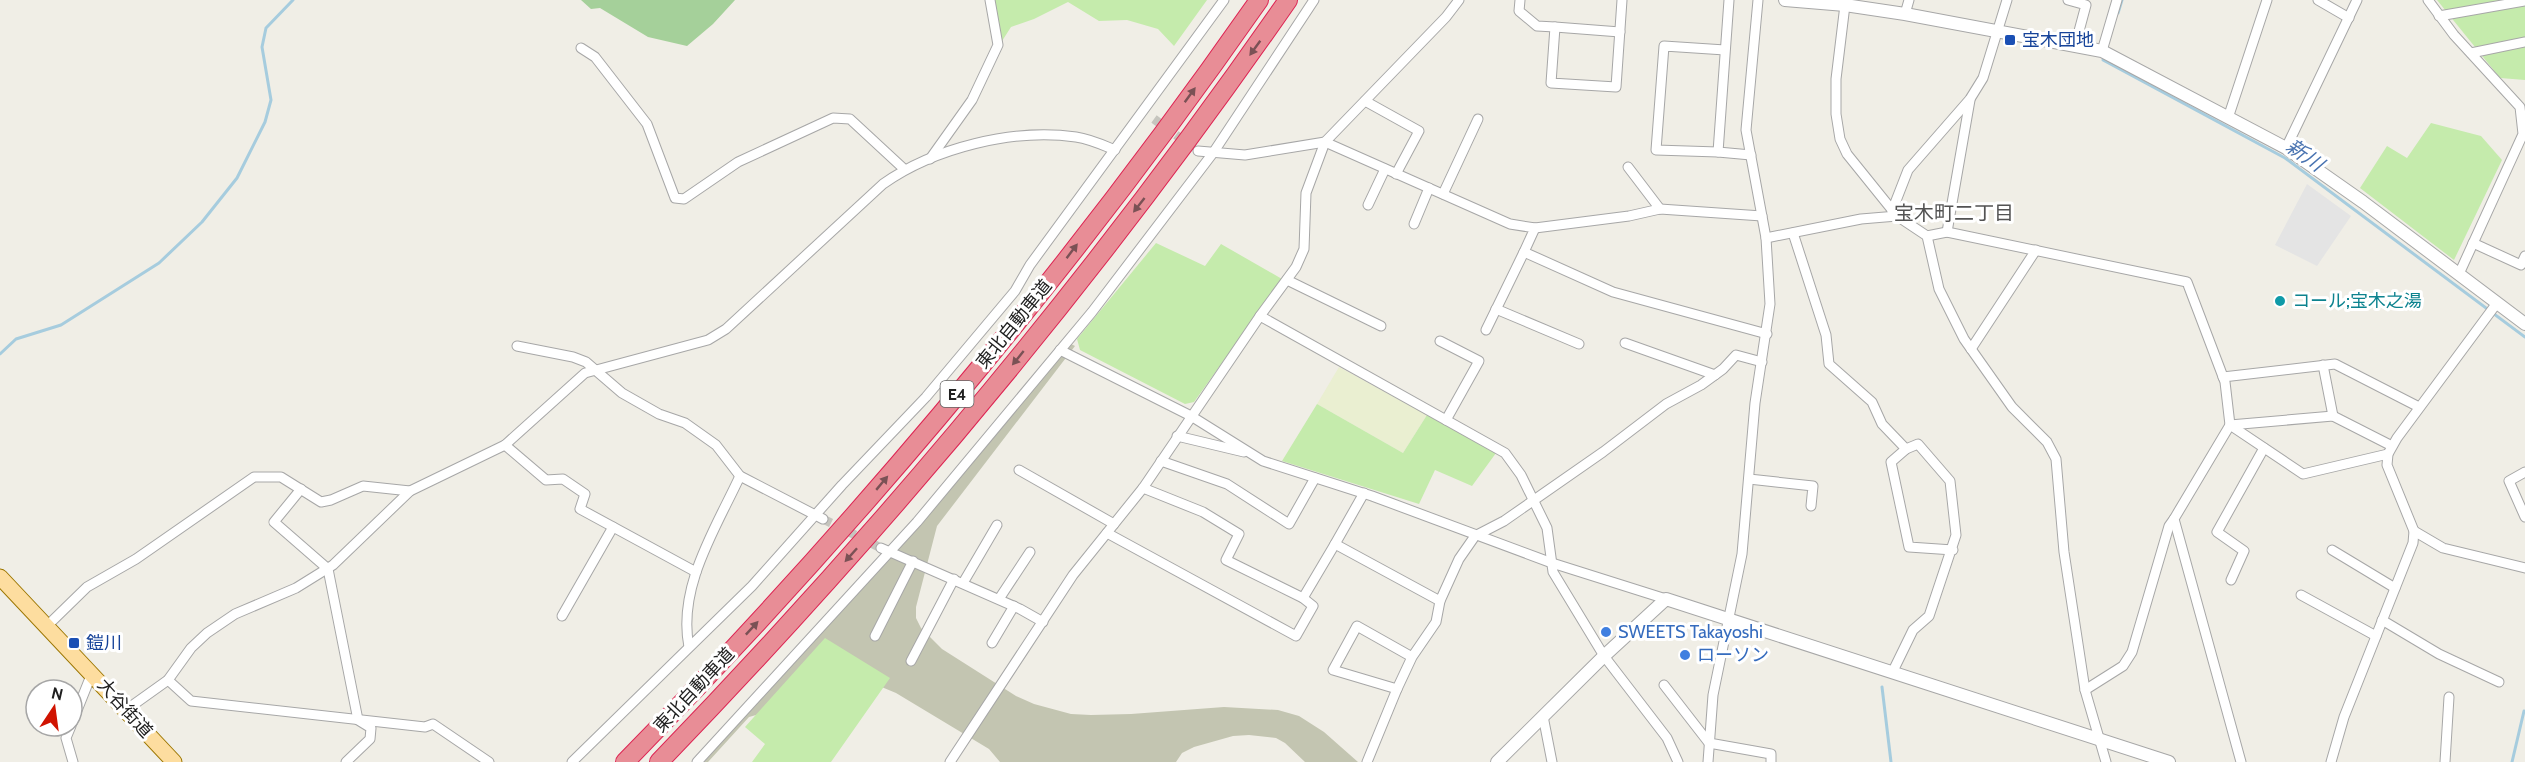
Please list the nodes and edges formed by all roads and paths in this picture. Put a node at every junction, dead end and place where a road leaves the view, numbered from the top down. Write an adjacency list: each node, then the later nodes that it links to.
1 (990, 0): 48 (street)
2 (1224, 0): 37 (street)
3 (1259, 0): 174 (highway, 東北自動車道 / E4, one-way to 3)
4 (1288, 0): 175 (highway, 東北自動車道 / E4, one-way to 175)
5 (1314, 0): 46 (street)
6 (1459, 0): 35 (street)
7 (1520, 0): 25 (street)
8 (1622, 0): 27 (street)
9 (1729, 0): 31 (street)
10 (1758, 0): 47 (street)
11 (1785, 0): 21 (street)
12 (1909, 0): 22 (street)
13 (2007, 0): 26 (street)
14 (2068, 0): 29 (street)
15 (2117, 0): 32 (street)
16 (2267, 0): 39 (street)
17 (2318, 0): 24 (street)
18 (2357, 0): 24 (street)
19 (2428, 0): 23 (street)
20 (2525, 1): 23 (street)
21 (1837, 3): 22 (street); 57 (street)
22 (1905, 14): 26 (street)
23 (2439, 16): 33 (street)
24 (2349, 18): 42 (street)
25 (1555, 27): 27 (street); 27 (street)
26 (1998, 31): 29 (street); 34 (street)
27 (1620, 32)
28 (2525, 42): 33 (street)
29 (2075, 46): 32 (street)
30 (581, 48): 50 (street)
31 (1725, 50): 45 (street); 45 (street)
32 (2102, 51): 39 (street)
33 (2471, 53): 36 (street)
34 (1970, 99): 57 (street); 61 (street)
35 (1365, 101): 41 (street); 52 (street)
36 (2523, 106): 65 (street)
37 (1144, 111): 38 (street); 43 (street)
38 (1154, 118)
39 (2228, 118): 42 (street)
40 (1478, 119): 54 (street)
41 (1325, 142): 46 (street); 51 (street); 70 (street)
42 (2286, 148): 69 (street)
43 (1115, 150): 48 (street); 112 (street)
44 (1198, 151): 46 (street)
45 (1718, 152): 47 (street)
46 (1213, 153): 83 (street)
47 (1751, 155): 58 (street)
48 (930, 159): 50 (street)
49 (1628, 168): 56 (street)
50 (904, 169): 86 (street)
51 (1385, 169): 52 (street); 55 (street)
52 (1396, 174): 53 (street)
53 (1429, 188): 54 (street); 59 (street)
54 (1443, 194): 60 (street)
55 (1368, 205)
56 (1660, 209): 58 (street); 60 (street)
57 (1894, 213): 62 (street); 63 (street)
58 (1762, 216): 64 (street)
59 (1414, 224)
60 (1535, 228): 67 (street)
61 (1947, 232): 63 (street); 66 (street)
62 (1793, 233): 64 (street); 96 (street)
63 (1927, 236): 82 (street)
64 (1766, 238): 77 (street)
65 (2473, 243): 68 (street); 69 (street)
66 (2036, 250): 82 (street); 88 (street)
67 (1524, 252): 72 (street); 77 (street)
68 (2525, 256)
69 (2459, 274): 71 (street)
70 (1287, 280): 73 (street); 75 (street)
71 (2498, 303): 74 (street); 89 (street)
72 (1496, 309): 76 (street); 79 (street)
73 (1260, 316): 90 (street); 92 (street)
74 (2525, 324)
75 (1381, 326)
76 (1486, 330)
77 (1767, 334): 84 (street)
78 (1440, 341): 92 (street)
79 (1579, 344)
80 (1625, 344): 87 (street)
81 (517, 346): 86 (street)
82 (1971, 349): 159 (street)
83 (1060, 351): 90 (street); 122 (street)
84 (1762, 362): 87 (street); 105 (street)
85 (2323, 365): 88 (street); 89 (street); 91 (street)
86 (595, 370): 95 (street); 103 (street)
87 (1715, 375): 110 (street)
88 (2223, 377): 93 (street)
89 (2419, 407): 98 (street)
90 (1191, 416): 94 (street); 99 (street)
91 (2332, 416): 93 (street); 98 (street)
92 (1446, 420): 110 (street)
93 (2230, 425): 97 (street); 114 (street)
94 (1177, 436): 99 (street); 100 (street)
95 (505, 445): 108 (street); 117 (street)
96 (1906, 448): 123 (street); 123 (street)
97 (2265, 448): 98 (street); 131 (street)
98 (2390, 450): 118 (street)
99 (1252, 454): 104 (street)
100 (1161, 462): 104 (street); 106 (street)
101 (1019, 470): 115 (street)
102 (2525, 472): 113 (street)
103 (740, 476): 112 (street); 130 (street)
104 (1316, 478): 109 (street)
105 (1749, 480): 111 (street); 142 (street)
106 (1143, 488): 115 (street); 136 (street)
107 (301, 489): 108 (street); 129 (street); 145 (street)
108 (410, 491): 129 (street)
109 (1364, 493): 120 (street); 121 (street)
110 (1534, 500): 120 (street); 127 (street)
111 (1811, 506)
112 (819, 517): 149 (street)
113 (2525, 517)
114 (2174, 519): 159 (street); 186 (street)
115 (1114, 524): 119 (street)
116 (997, 525): 132 (street)
117 (613, 527): 130 (street); 141 (street)
118 (2414, 531): 128 (street); 134 (street)
119 (1107, 533): 136 (street); 144 (street)
120 (1475, 536): 127 (street); 139 (street)
121 (1335, 544): 136 (street); 139 (street)
122 (886, 550): 126 (street); 176 (street)
123 (1953, 550): 153 (street)
124 (2332, 550): 134 (street)
125 (1030, 552): 137 (street)
126 (913, 561): 132 (street); 146 (street)
127 (1552, 563): 138 (street); 150 (street)
128 (2525, 568)
129 (328, 569): 155 (street); 164 (street)
130 (696, 572): 149 (street)
131 (2231, 580)
132 (958, 581): 137 (street); 152 (street)
133 (3, 586): 145 (main road, 大谷街道)
134 (2395, 588): 143 (street)
135 (2301, 595): 147 (street)
136 (1303, 598)
137 (999, 599): 140 (street)
138 (1666, 599): 142 (street); 150 (street)
139 (1440, 601): 151 (street)
140 (1014, 606): 144 (street); 148 (street)
141 (562, 616)
142 (1730, 618): 153 (street); 167 (street)
143 (2382, 620): 147 (street); 156 (street)
144 (1043, 622): 177 (street)
145 (47, 626): 154 (main road, 大谷街道)
146 (875, 636)
147 (2376, 636): 187 (street)
148 (992, 644)
149 (689, 647): 173 (street)
150 (1604, 656): 163 (street); 181 (street)
151 (1412, 657): 158 (street); 158 (street)
152 (911, 661)
153 (1893, 671): 166 (street)
154 (92, 673): 160 (street); 162 (main road, 大谷街道)
155 (168, 680): 162 (street); 164 (street)
156 (2499, 682)
157 (1664, 685): 167 (street)
158 (1397, 689): 178 (street)
159 (2085, 690): 166 (street)
160 (84, 693)
161 (2449, 697): 188 (street)
162 (126, 710): 170 (main road, 大谷街道)
163 (1543, 717): 179 (street); 180 (street)
164 (358, 720): 171 (street); 172 (street)
165 (66, 738): 169 (street)
166 (2100, 738): 168 (street); 184 (street)
167 (1709, 743): 182 (street); 183 (street)
168 (2146, 758): 185 (street)
169 (73, 762)
170 (174, 762)
171 (346, 762)
172 (489, 762)
173 (572, 762)
174 (625, 762)
175 (659, 762)
176 (697, 762)
177 (950, 762)
178 (1367, 762)
179 (1497, 762)
180 (1552, 762)
181 (1676, 762)
182 (1707, 762)
183 (1771, 762)
184 (2106, 762)
185 (2169, 762)
186 (2241, 762)
187 (2331, 762)
188 (2445, 762)

